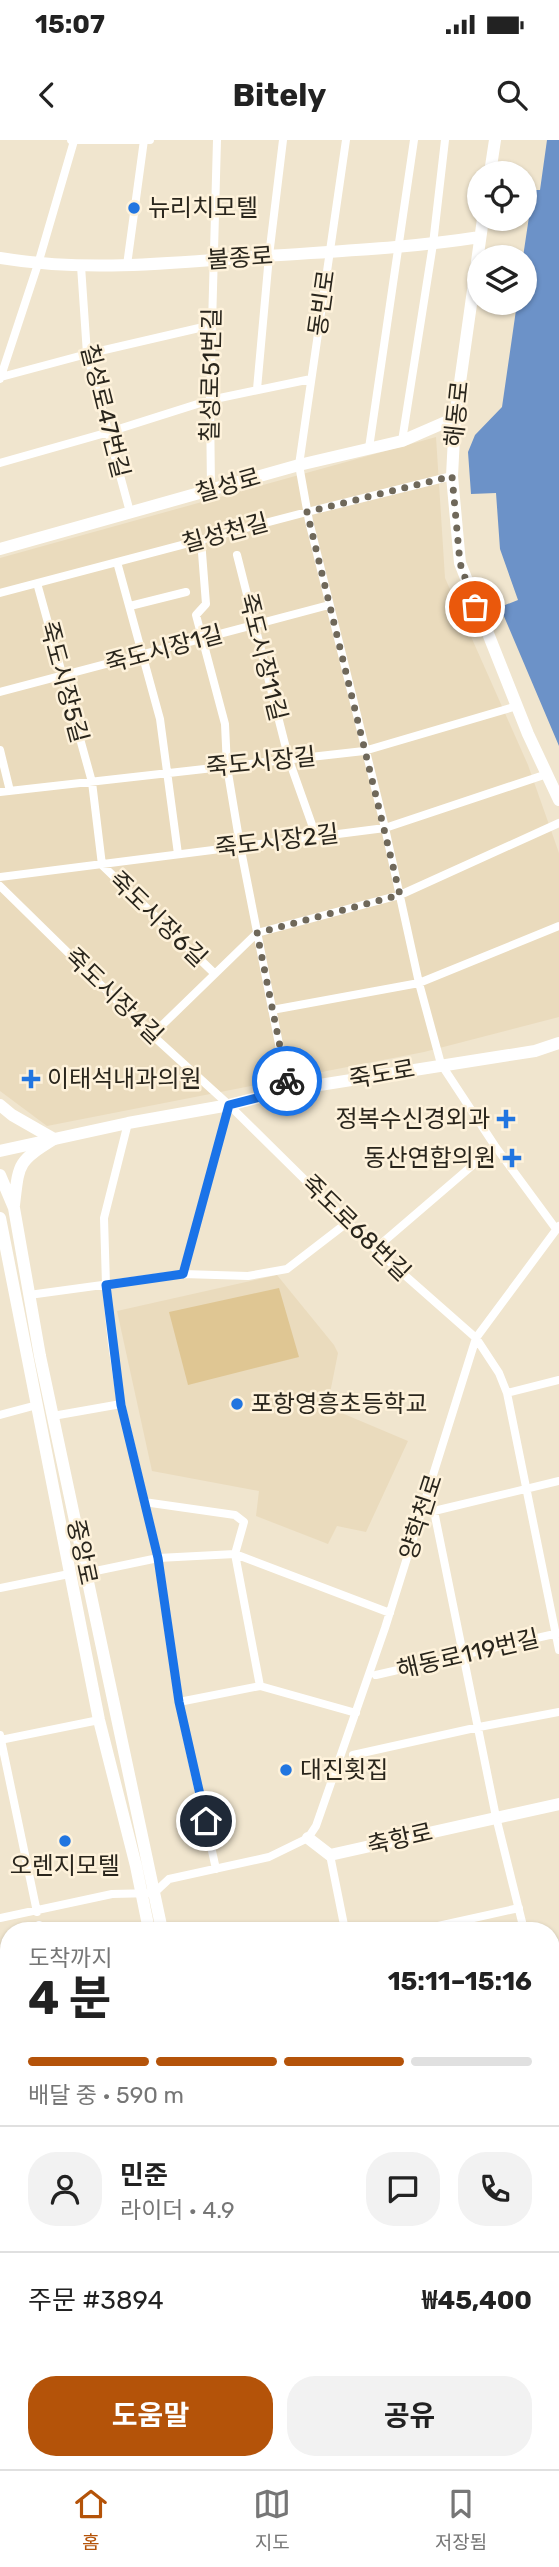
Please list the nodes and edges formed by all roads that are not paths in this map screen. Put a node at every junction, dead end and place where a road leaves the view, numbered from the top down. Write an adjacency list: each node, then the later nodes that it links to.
1 (72, 140): 2 (street); 19 (street)
2 (144, 140): 3 (street); 20 (street)
3 (150, 140)
4 (218, 140): 18 (street, 칠성로51번길)
5 (283, 140): 16 (street)
6 (346, 140): 15 (street, 동빈로)
7 (414, 140): 14 (street)
8 (445, 140): 13 (street)
9 (495, 140): 10 (main road)
10 (492, 161)
11 (481, 231): 12 (main road, 해동로)
12 (480, 237): 13 (main road, 불종로); 28 (main road, 해동로)
13 (433, 244): 14 (main road, 불종로); 30 (street)
14 (397, 245): 15 (main road, 불종로); 31 (street)
15 (330, 253): 16 (main road, 불종로); 25 (street, 동빈로)
16 (269, 256): 18 (main road, 불종로); 26 (street)
17 (0, 258): 19 (main road, 불종로)
18 (213, 260): 20 (main road, 불종로); 22 (street, 칠성로51번길)
19 (38, 264): 21 (main road, 불종로); 24 (street)
20 (127, 265): 21 (main road, 불종로)
21 (81, 266): 23 (street, 칠성로47번길)
22 (212, 325): 23 (street); 27 (street, 칠성로51번길)
23 (87, 354): 24 (street); 29 (street, 칠성로47번길)
24 (0, 378)
25 (311, 379): 26 (street); 33 (street, 동빈로)
26 (257, 389): 27 (street)
27 (210, 400): 29 (street); 35 (street, 칠성로51번길)
28 (455, 418): 30 (main road, 칠성로); 34 (main road, 해동로)
29 (109, 432): 32 (street); 36 (street, 칠성로47번길)
30 (402, 441): 31 (main road, 칠성로)
31 (369, 448): 33 (main road, 칠성로)
32 (0, 463)
33 (299, 465): 35 (main road, 칠성로); 37 (street, 동빈로)
34 (452, 476): 37 (street, 칠성천길); 52 (main road, 해동로)
35 (211, 490): 36 (main road, 칠성로)
36 (130, 512): 39 (main road, 칠성로)
37 (307, 512): 38 (street, 칠성천길); 45 (street, 동빈로)
38 (201, 540): 41 (street, 칠성천길); 48 (street)
39 (0, 549)
40 (237, 555): 47 (street, 죽도시장11길)
41 (117, 562): 42 (street, 칠성천길); 46 (street)
42 (37, 583): 44 (street, 칠성천길); 50 (street, 죽도시장5길)
43 (186, 592): 46 (street)
44 (0, 593)
45 (329, 605): 47 (street, 죽도시장1길); 54 (street, 동빈로)
46 (130, 606): 49 (street)
47 (254, 625): 48 (street, 죽도시장1길); 55 (street, 죽도시장11길)
48 (202, 639): 49 (street, 죽도시장1길); 56 (street)
49 (144, 654): 50 (street, 죽도시장1길); 57 (street)
50 (62, 676): 51 (street, 죽도시장1길); 59 (street, 죽도시장5길)
51 (0, 692)
52 (517, 706): 54 (street, 죽도시장길); 58 (main road, 해동로)
53 (0, 750): 60 (street)
54 (364, 751): 55 (street, 죽도시장길); 64 (street, 동빈로)
55 (289, 760): 56 (street, 죽도시장길); 65 (street, 죽도시장11길)
56 (227, 767): 57 (street, 죽도시장길); 66 (street)
57 (167, 772): 59 (street, 죽도시장길); 67 (street)
58 (547, 774): 62 (main road, 해동로); 64 (street, 죽도시장2길)
59 (92, 782): 60 (street, 죽도시장길); 68 (street, 죽도시장6길)
60 (10, 791): 61 (street, 죽도시장길)
61 (0, 792)
62 (559, 800)
63 (559, 823): 71 (street)
64 (385, 828): 65 (street, 죽도시장2길); 71 (street, 동빈로)
65 (316, 836): 66 (street, 죽도시장2길)
66 (240, 845): 67 (street, 죽도시장2길); 73 (street)
67 (178, 854): 68 (street, 죽도시장2길)
68 (102, 865): 69 (street, 죽도시장2길); 74 (street, 죽도시장6길)
69 (0, 877)
70 (0, 886): 77 (street, 죽도시장4길)
71 (400, 895): 73 (street); 75 (street, 동빈로)
72 (559, 926): 75 (street)
73 (257, 933): 74 (street); 76 (street)
74 (214, 973): 77 (street)
75 (419, 983): 76 (street); 79 (street, 동빈로)
76 (272, 1010): 80 (street)
77 (152, 1035): 82 (street, 죽도시장4길)
78 (559, 1043): 79 (main road, 죽도로)
79 (441, 1064): 80 (main road, 죽도로); 85 (street, 동빈로)
80 (288, 1090): 82 (main road, 죽도로)
81 (0, 1105): 84 (main road)
82 (229, 1105): 83 (main road, 죽도로); 90 (street, 죽도로68번길); 93 (street)
83 (128, 1123): 84 (main road, 죽도로); 94 (street)
84 (54, 1139): 86 (main road, 죽도로); 88 (main road)
85 (495, 1146): 91 (street, 동빈로); 92 (street)
86 (0, 1151)
87 (0, 1175): 88 (main road, 중앙로)
88 (13, 1208): 95 (main road, 중앙로)
89 (0, 1221): 99 (main road, 중앙로)
90 (348, 1222): 92 (street, 죽도로68번길); 93 (street)
91 (558, 1228): 96 (street, 양학천로)
92 (375, 1249): 96 (street, 죽도로68번길)
93 (183, 1274): 94 (street)
94 (106, 1285): 95 (street); 100 (street)
95 (29, 1295): 102 (main road, 중앙로)
96 (476, 1338): 98 (street, 죽도로68번길); 111 (street, 양학천로)
97 (559, 1380): 98 (street)
98 (507, 1393): 104 (street, 죽도로68번길)
99 (37, 1405): 101 (street); 109 (main road, 중앙로)
100 (121, 1405): 102 (street); 105 (street)
101 (0, 1415)
102 (53, 1416): 108 (main road, 중앙로)
103 (559, 1481): 104 (street)
104 (527, 1487): 112 (street, 죽도로68번길); 114 (street, 양학천로)
105 (144, 1502): 106 (street); 107 (street)
106 (236, 1554): 107 (street); 111 (street); 116 (street)
107 (158, 1558): 108 (street); 117 (street)
108 (86, 1573): 129 (main road, 중앙로)
109 (69, 1574): 110 (street, 중앙로); 120 (main road, 중앙로)
110 (0, 1588)
111 (390, 1613): 119 (street, 양학천로)
112 (557, 1633): 113 (street, 죽도로68번길); 114 (street, 해동로119번길)
113 (559, 1650)
114 (462, 1655): 115 (street, 해동로119번길); 121 (street)
115 (376, 1675)
116 (260, 1686): 117 (street); 119 (street)
117 (179, 1702): 128 (street)
118 (559, 1712): 121 (street)
119 (356, 1713): 126 (street, 양학천로)
120 (99, 1720): 122 (street); 129 (main road, 중앙로)
121 (479, 1727): 123 (street); 125 (street)
122 (0, 1738): 131 (street)
123 (353, 1755)
124 (559, 1804): 125 (main road, 축항로)
125 (496, 1818): 127 (main road, 축항로); 130 (street)
126 (308, 1838): 127 (main road); 128 (street)
127 (330, 1855): 135 (street)
128 (216, 1869): 129 (street)
129 (148, 1894): 131 (street); 133 (main road, 중앙로); 134 (main road, 중앙로)
130 (519, 1909): 136 (street); 137 (street)
131 (37, 1912): 132 (street)
132 (0, 1918)
133 (149, 1922)
134 (159, 1922)
135 (343, 1922)
136 (458, 1922)
137 (522, 1922)

